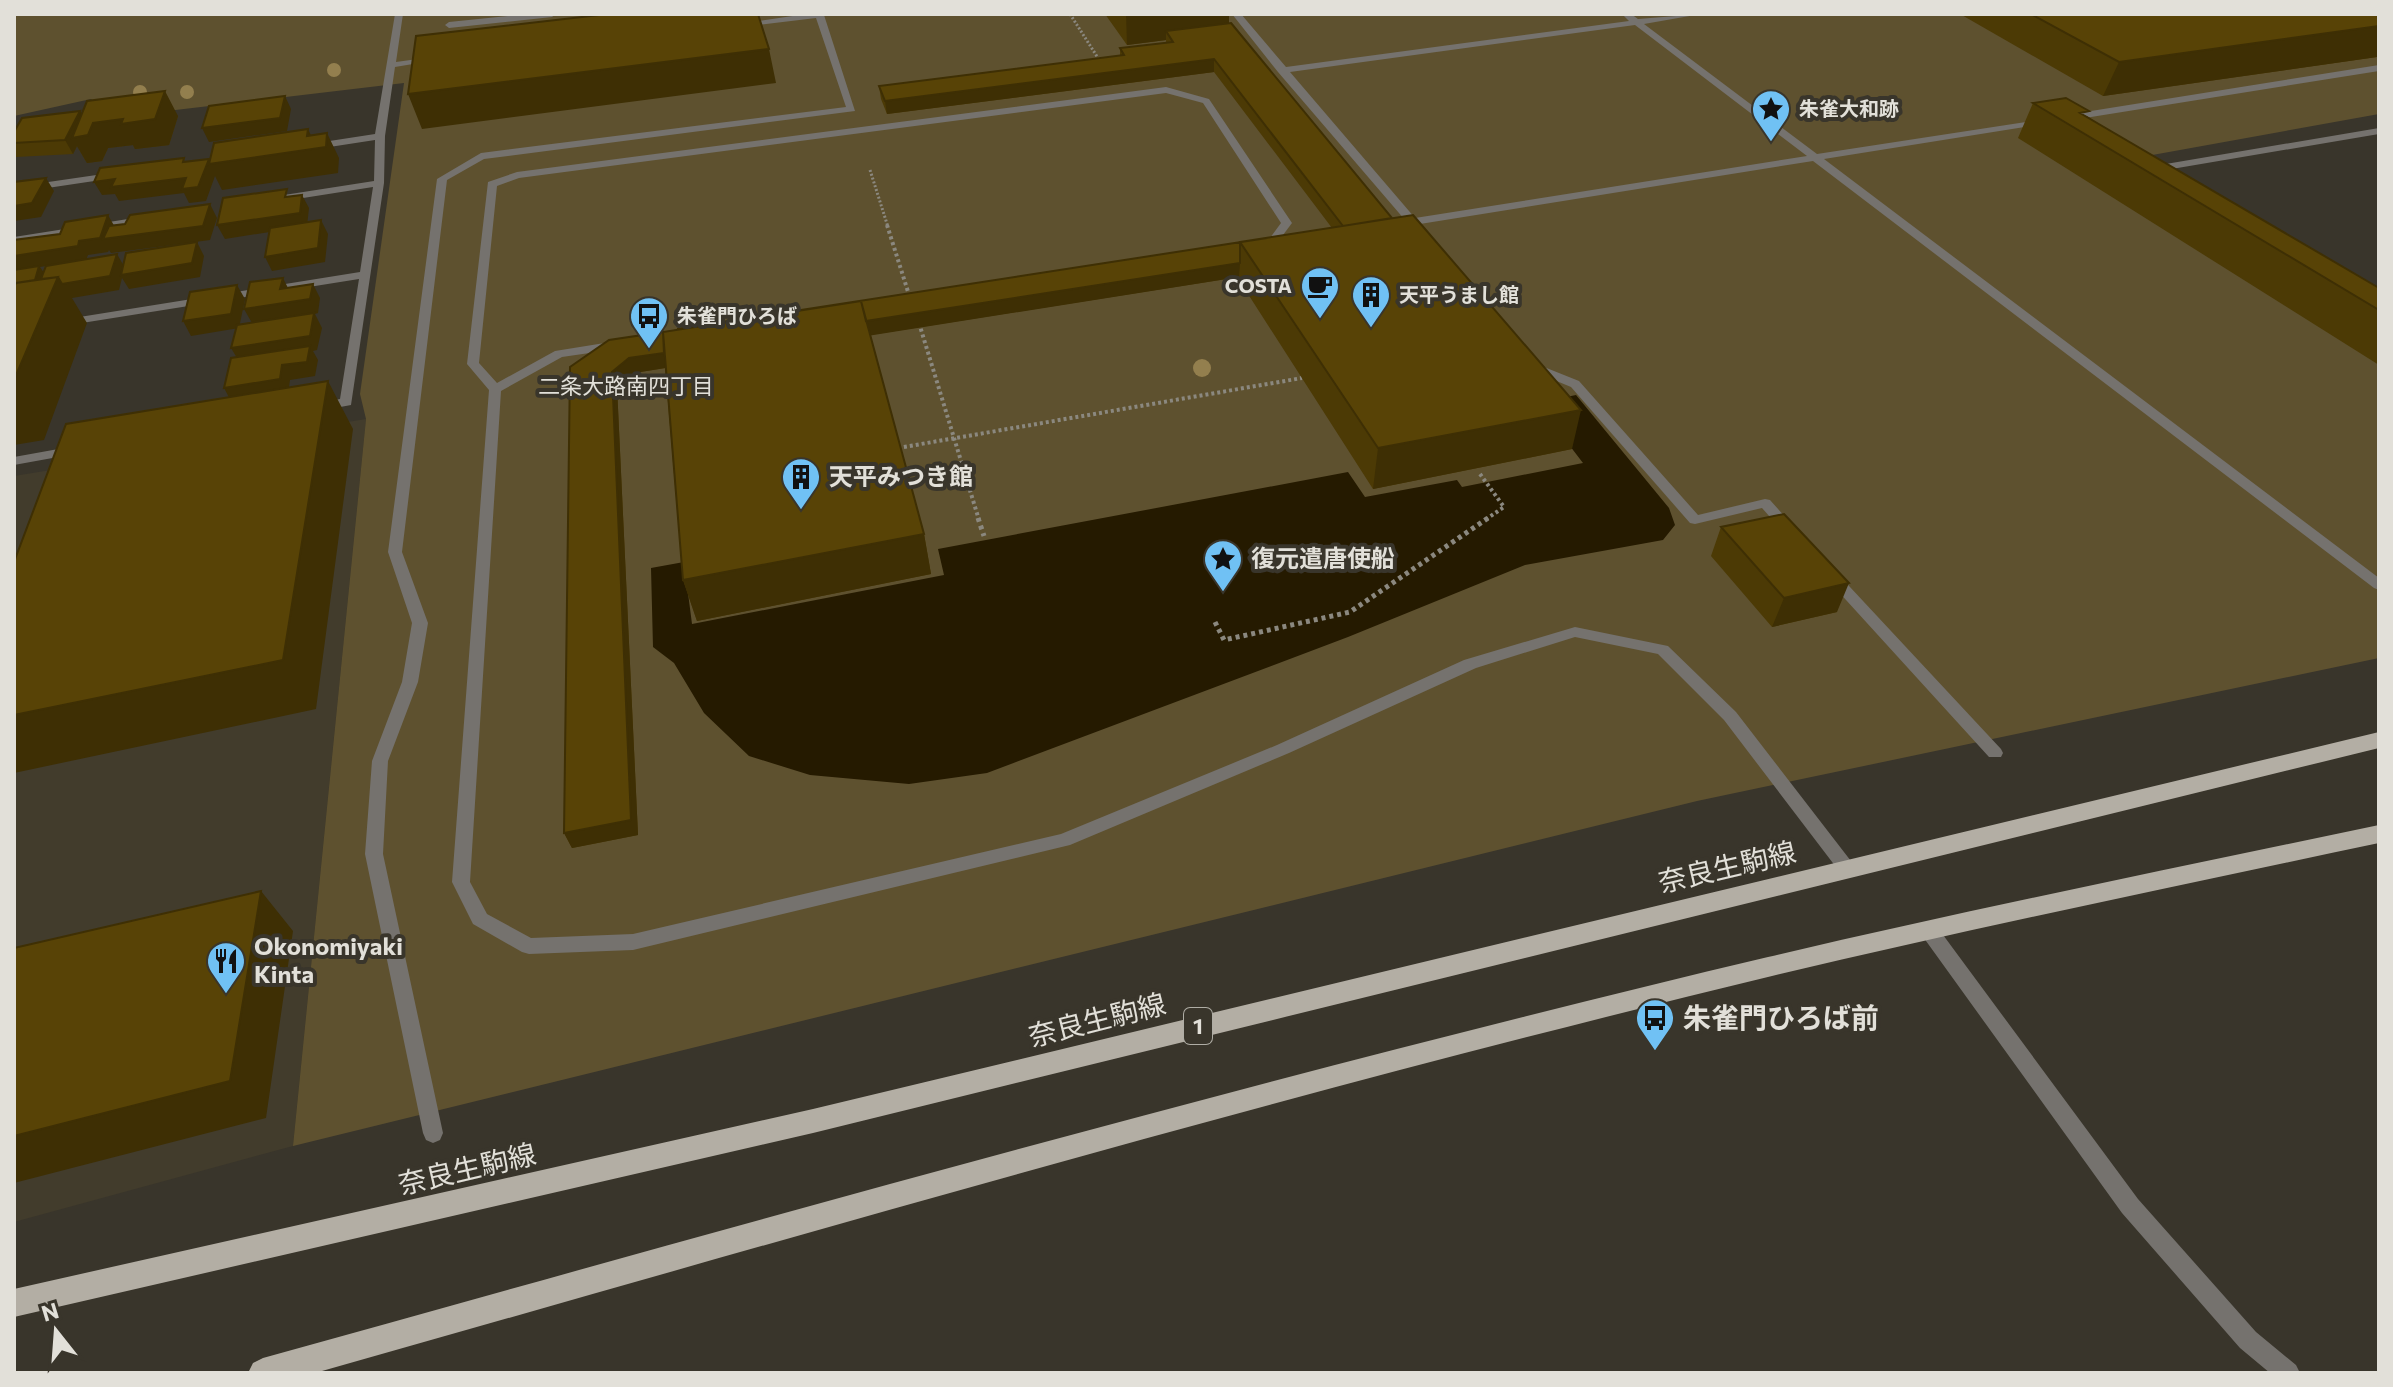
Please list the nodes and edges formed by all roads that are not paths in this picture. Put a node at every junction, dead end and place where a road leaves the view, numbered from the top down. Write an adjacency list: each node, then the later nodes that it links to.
1 (399, 14): 10 (street)
2 (552, 14): 7 (street)
3 (820, 14): 8 (street); 43 (street)
4 (1236, 14): 12 (street)
5 (1697, 14): 6 (street)
6 (1630, 18): 12 (street); 16 (street)
7 (449, 25)
8 (728, 26)
9 (436, 60): 10 (street)
10 (390, 65): 14 (street)
11 (2379, 68): 16 (street)
12 (1281, 70): 23 (street)
13 (2379, 131): 18 (street)
14 (380, 136): 15 (street); 19 (street)
15 (301, 148)
16 (1816, 157): 23 (street); 37 (street)
17 (129, 174): 20 (street)
18 (2156, 179)
19 (379, 183): 21 (street); 27 (street)
20 (14, 190)
21 (272, 200)
22 (166, 216): 24 (street)
23 (1413, 222): 25 (street)
24 (14, 240)
25 (1433, 246)
26 (1254, 247): 31 (street)
27 (366, 274): 28 (street); 32 (street)
28 (60, 325)
29 (622, 344): 31 (street)
30 (1525, 356): 35 (street)
31 (495, 389): 41 (street)
32 (301, 410)
33 (90, 447): 34 (street)
34 (14, 461)
35 (1797, 537)
36 (1817, 560): 39 (street)
37 (2379, 585)
38 (2379, 740): 41 (main road, 奈良生駒線 / 1)
39 (1995, 753)
40 (2379, 834): 42 (main road)
41 (1848, 870): 44 (main road, 奈良生駒線 / 1)
42 (1928, 929): 45 (main road); 46 (street)
43 (433, 1133)
44 (14, 1303)
45 (263, 1373)
46 (2288, 1373)

